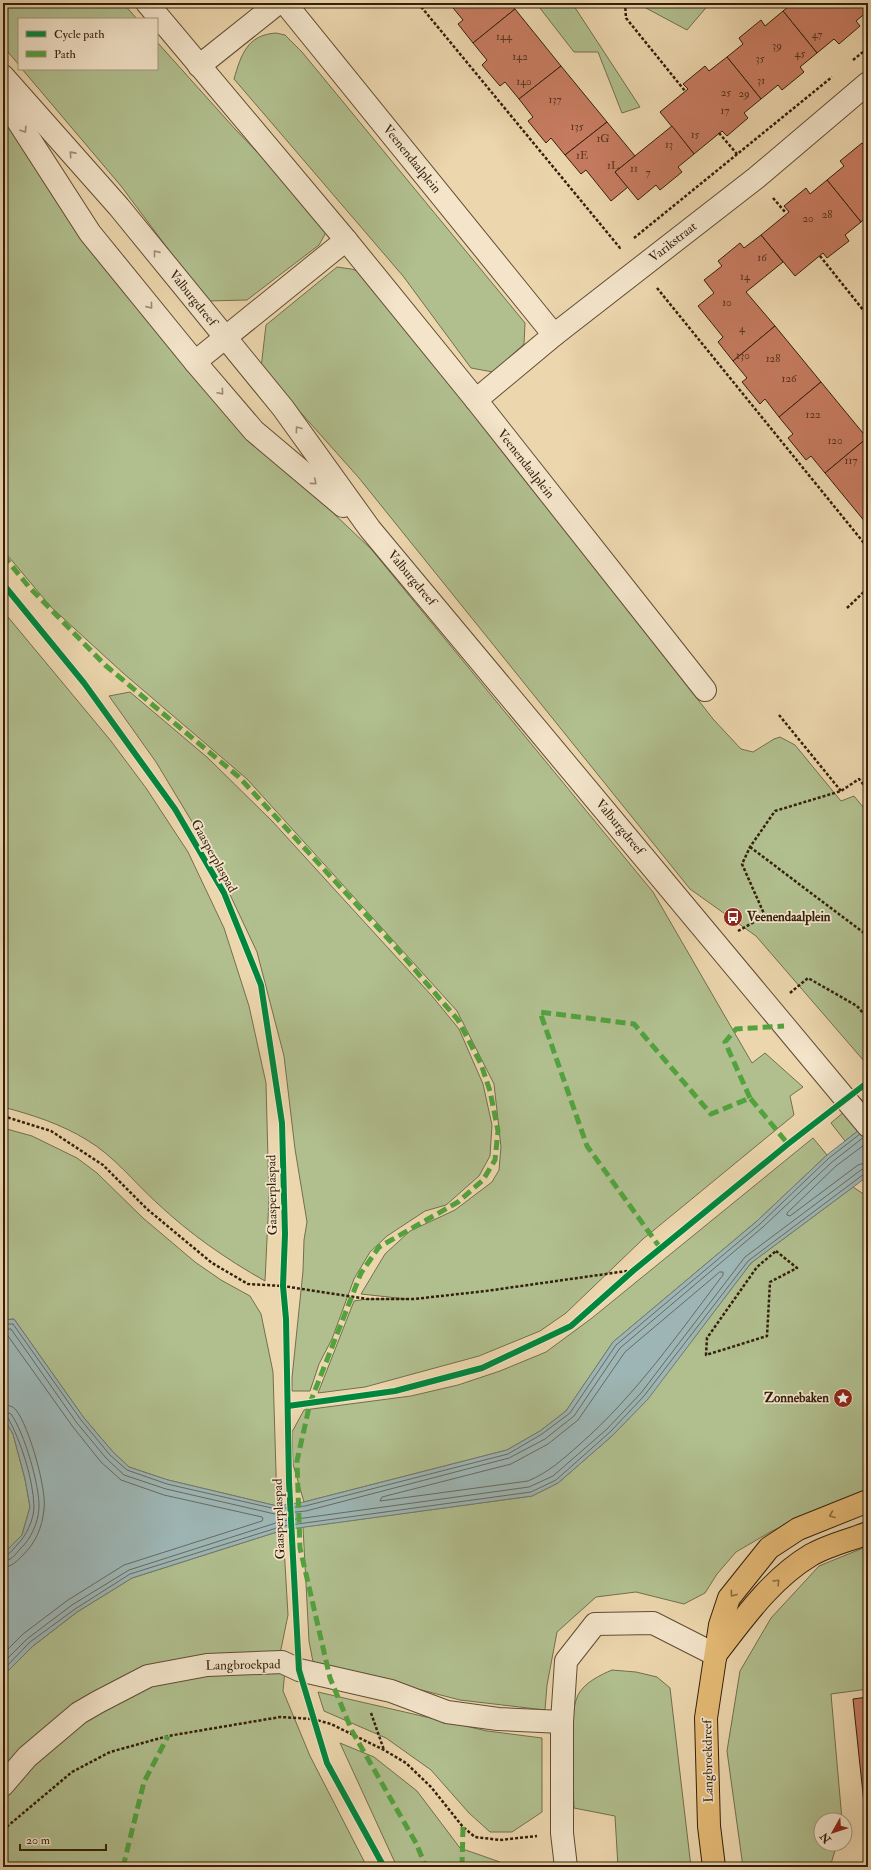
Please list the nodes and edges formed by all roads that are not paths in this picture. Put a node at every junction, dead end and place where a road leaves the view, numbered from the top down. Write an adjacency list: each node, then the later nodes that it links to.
1 (147, 3): 4 (street, Veenendaalplein)
2 (278, 3): 4 (street)
3 (285, 3): 9 (street, Veenendaalplein)
4 (199, 66): 8 (street, Veenendaalplein)
5 (3, 76): 10 (street, Valburgdreef, one-way to 5)
6 (868, 83): 9 (street, Varikstraat)
7 (3, 98): 11 (street, Valburgdreef, one-way to 11)
8 (346, 240): 10 (street); 12 (street, Veenendaalplein)
9 (554, 335): 12 (street, Varikstraat)
10 (225, 338): 11 (street); 13 (street, Valburgdreef, one-way to 10)
11 (196, 362): 13 (street, Valburgdreef, one-way to 13)
12 (476, 400): 14 (street, Veenendaalplein)
13 (370, 529): 15 (street, Valburgdreef)
14 (705, 690)
15 (868, 1126)
16 (868, 1501): 18 (main road, Langbroekdreef, one-way to 18)
17 (868, 1533): 18 (main road, Langbroekdreef, one-way to 17)
18 (716, 1654): 19 (street); 22 (main road, Langbroekdreef)
19 (562, 1722): 20 (street, Langbroekpad); 21 (street)
20 (3, 1785)
21 (566, 1867)
22 (714, 1867)

